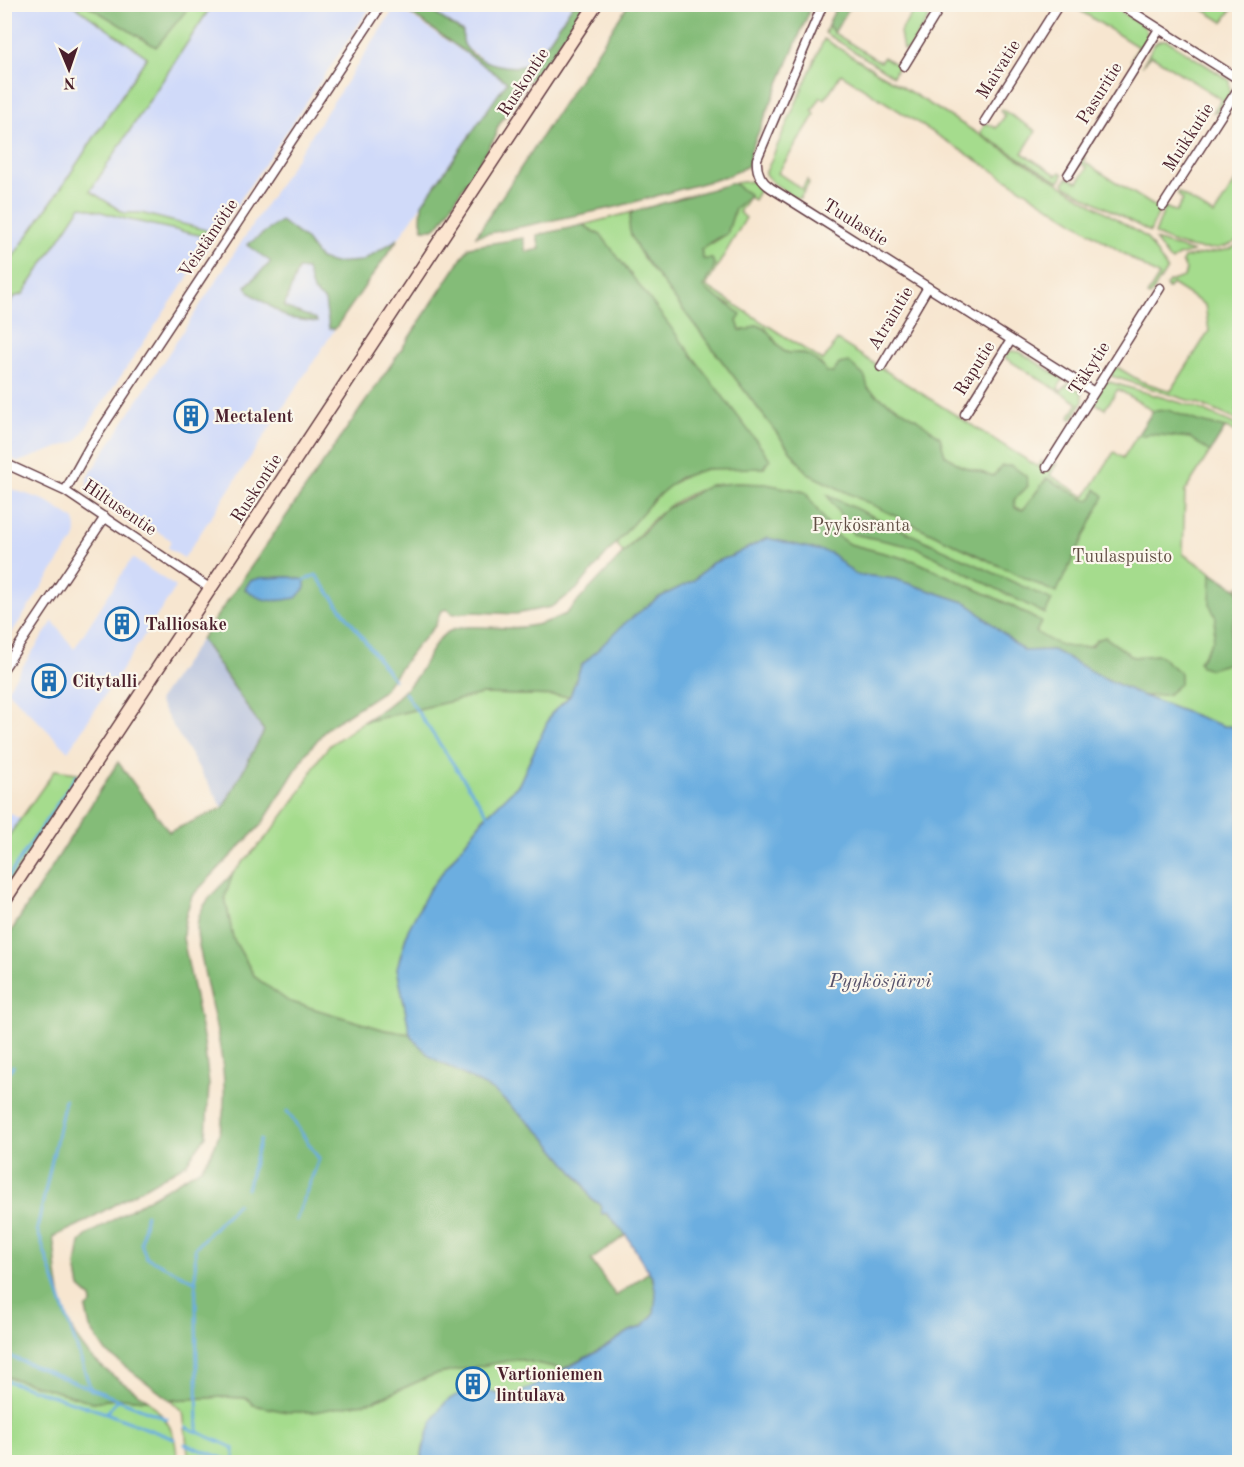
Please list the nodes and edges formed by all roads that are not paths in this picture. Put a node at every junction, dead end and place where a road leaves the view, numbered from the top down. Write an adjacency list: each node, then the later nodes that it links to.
1 (382, 4): 22 (street, Veistämötie)
2 (596, 4): 24 (main road, Ruskontie)
3 (823, 4): 14 (street, Tuulastie)
4 (942, 4): 8 (street)
5 (1059, 4): 11 (street, Maivatie)
6 (1120, 4): 7 (street)
7 (1159, 29): 9 (street); 12 (street, Pasuritie)
8 (904, 66)
9 (1239, 80)
10 (1239, 86): 13 (street, Muikkutie)
11 (985, 121)
12 (1068, 175)
13 (1163, 206)
14 (928, 287): 16 (street, Tuulastie); 17 (street, Atraintie)
15 (1160, 288): 18 (street, Täkytie)
16 (1011, 340): 18 (street, Tuulastie); 19 (street, Raputie)
17 (881, 367)
18 (1094, 392): 21 (street, Täkytie)
19 (964, 414)
20 (4, 463): 22 (street, Hiltusentie)
21 (1047, 467)
22 (65, 490): 23 (street, Hiltusentie)
23 (105, 517): 24 (street, Hiltusentie); 25 (street)
24 (211, 589): 26 (main road, Ruskontie)
25 (4, 668)
26 (4, 901)

